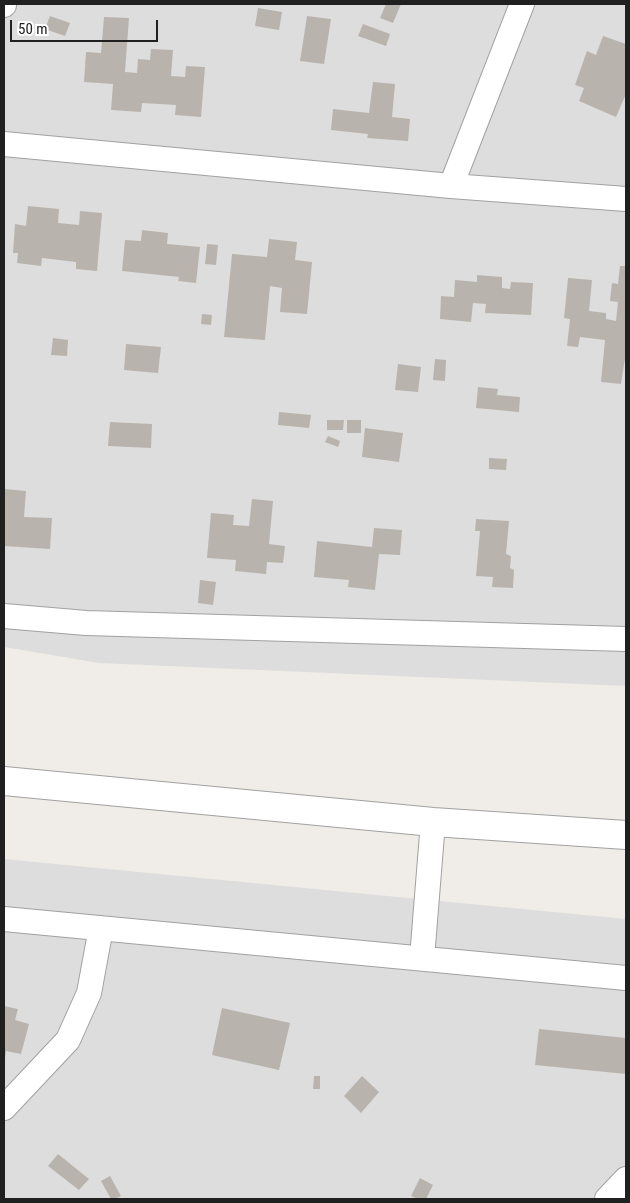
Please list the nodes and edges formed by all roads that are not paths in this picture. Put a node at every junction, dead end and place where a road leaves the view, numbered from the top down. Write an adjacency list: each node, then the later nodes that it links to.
1 (522, 4): 3 (street)
2 (4, 144): 3 (street)
3 (451, 186): 4 (street)
4 (626, 199)
5 (4, 616): 6 (street)
6 (626, 639)
7 (4, 781): 8 (street)
8 (433, 822): 9 (street); 12 (street)
9 (626, 835)
10 (4, 919): 11 (street)
11 (101, 928): 12 (street); 14 (street)
12 (422, 958): 13 (street)
13 (626, 978)
14 (4, 1108)
15 (626, 1179): 16 (street)
16 (607, 1199)

